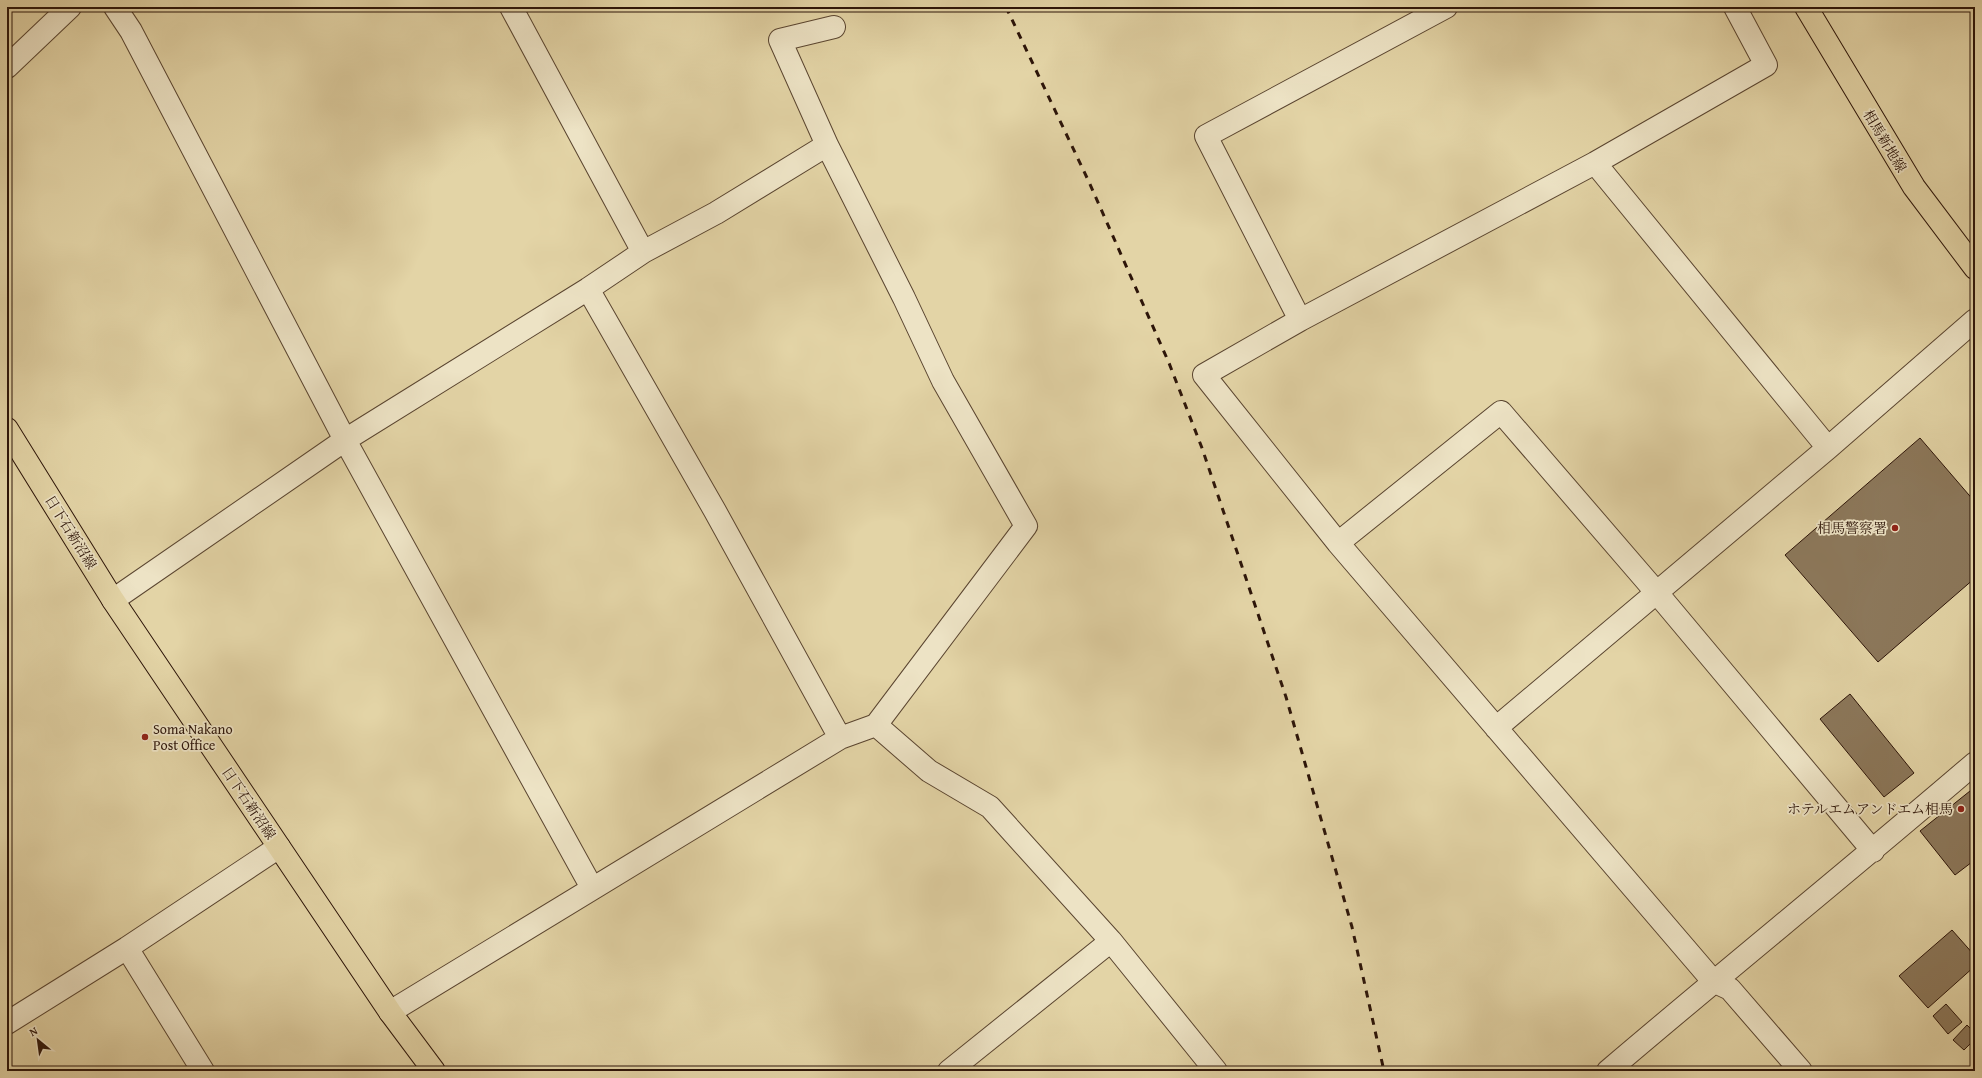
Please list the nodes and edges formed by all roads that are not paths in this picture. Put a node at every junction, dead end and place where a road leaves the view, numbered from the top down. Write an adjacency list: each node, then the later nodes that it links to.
1 (70, 7): 8 (street)
2 (115, 7): 17 (street)
3 (512, 7): 11 (street)
4 (1446, 7): 14 (street)
5 (1735, 7): 10 (street)
6 (1806, 7): 12 (main road, 相馬新地線)
7 (834, 26): 9 (street)
8 (7, 67)
9 (827, 145): 11 (street); 22 (street)
10 (1595, 163): 14 (street); 18 (street)
11 (642, 252): 13 (street)
12 (1975, 268)
13 (588, 289): 17 (street); 24 (street)
14 (1300, 320): 19 (street)
15 (1975, 320): 18 (street)
16 (7, 429): 21 (main road, 日下石新沼線)
17 (345, 440): 21 (street); 28 (street)
18 (1828, 448): 20 (street)
19 (1338, 543): 20 (street); 23 (street)
20 (1657, 593): 23 (street); 27 (street)
21 (113, 600): 26 (main road, 日下石新沼線)
22 (876, 725): 24 (street); 29 (street)
23 (1496, 728): 31 (street)
24 (840, 738): 28 (street)
25 (1975, 763): 27 (street)
26 (279, 847): 30 (street); 32 (main road, 日下石新沼線)
27 (1873, 851): 31 (street)
28 (592, 888): 32 (street)
29 (1111, 941): 36 (street); 37 (street)
30 (127, 948): 33 (street); 34 (street)
31 (1713, 981): 38 (street); 39 (street)
32 (390, 1012): 35 (main road, 日下石新沼線)
33 (7, 1023)
34 (203, 1071)
35 (434, 1071)
36 (949, 1071)
37 (1216, 1071)
38 (1608, 1071)
39 (1801, 1071)

